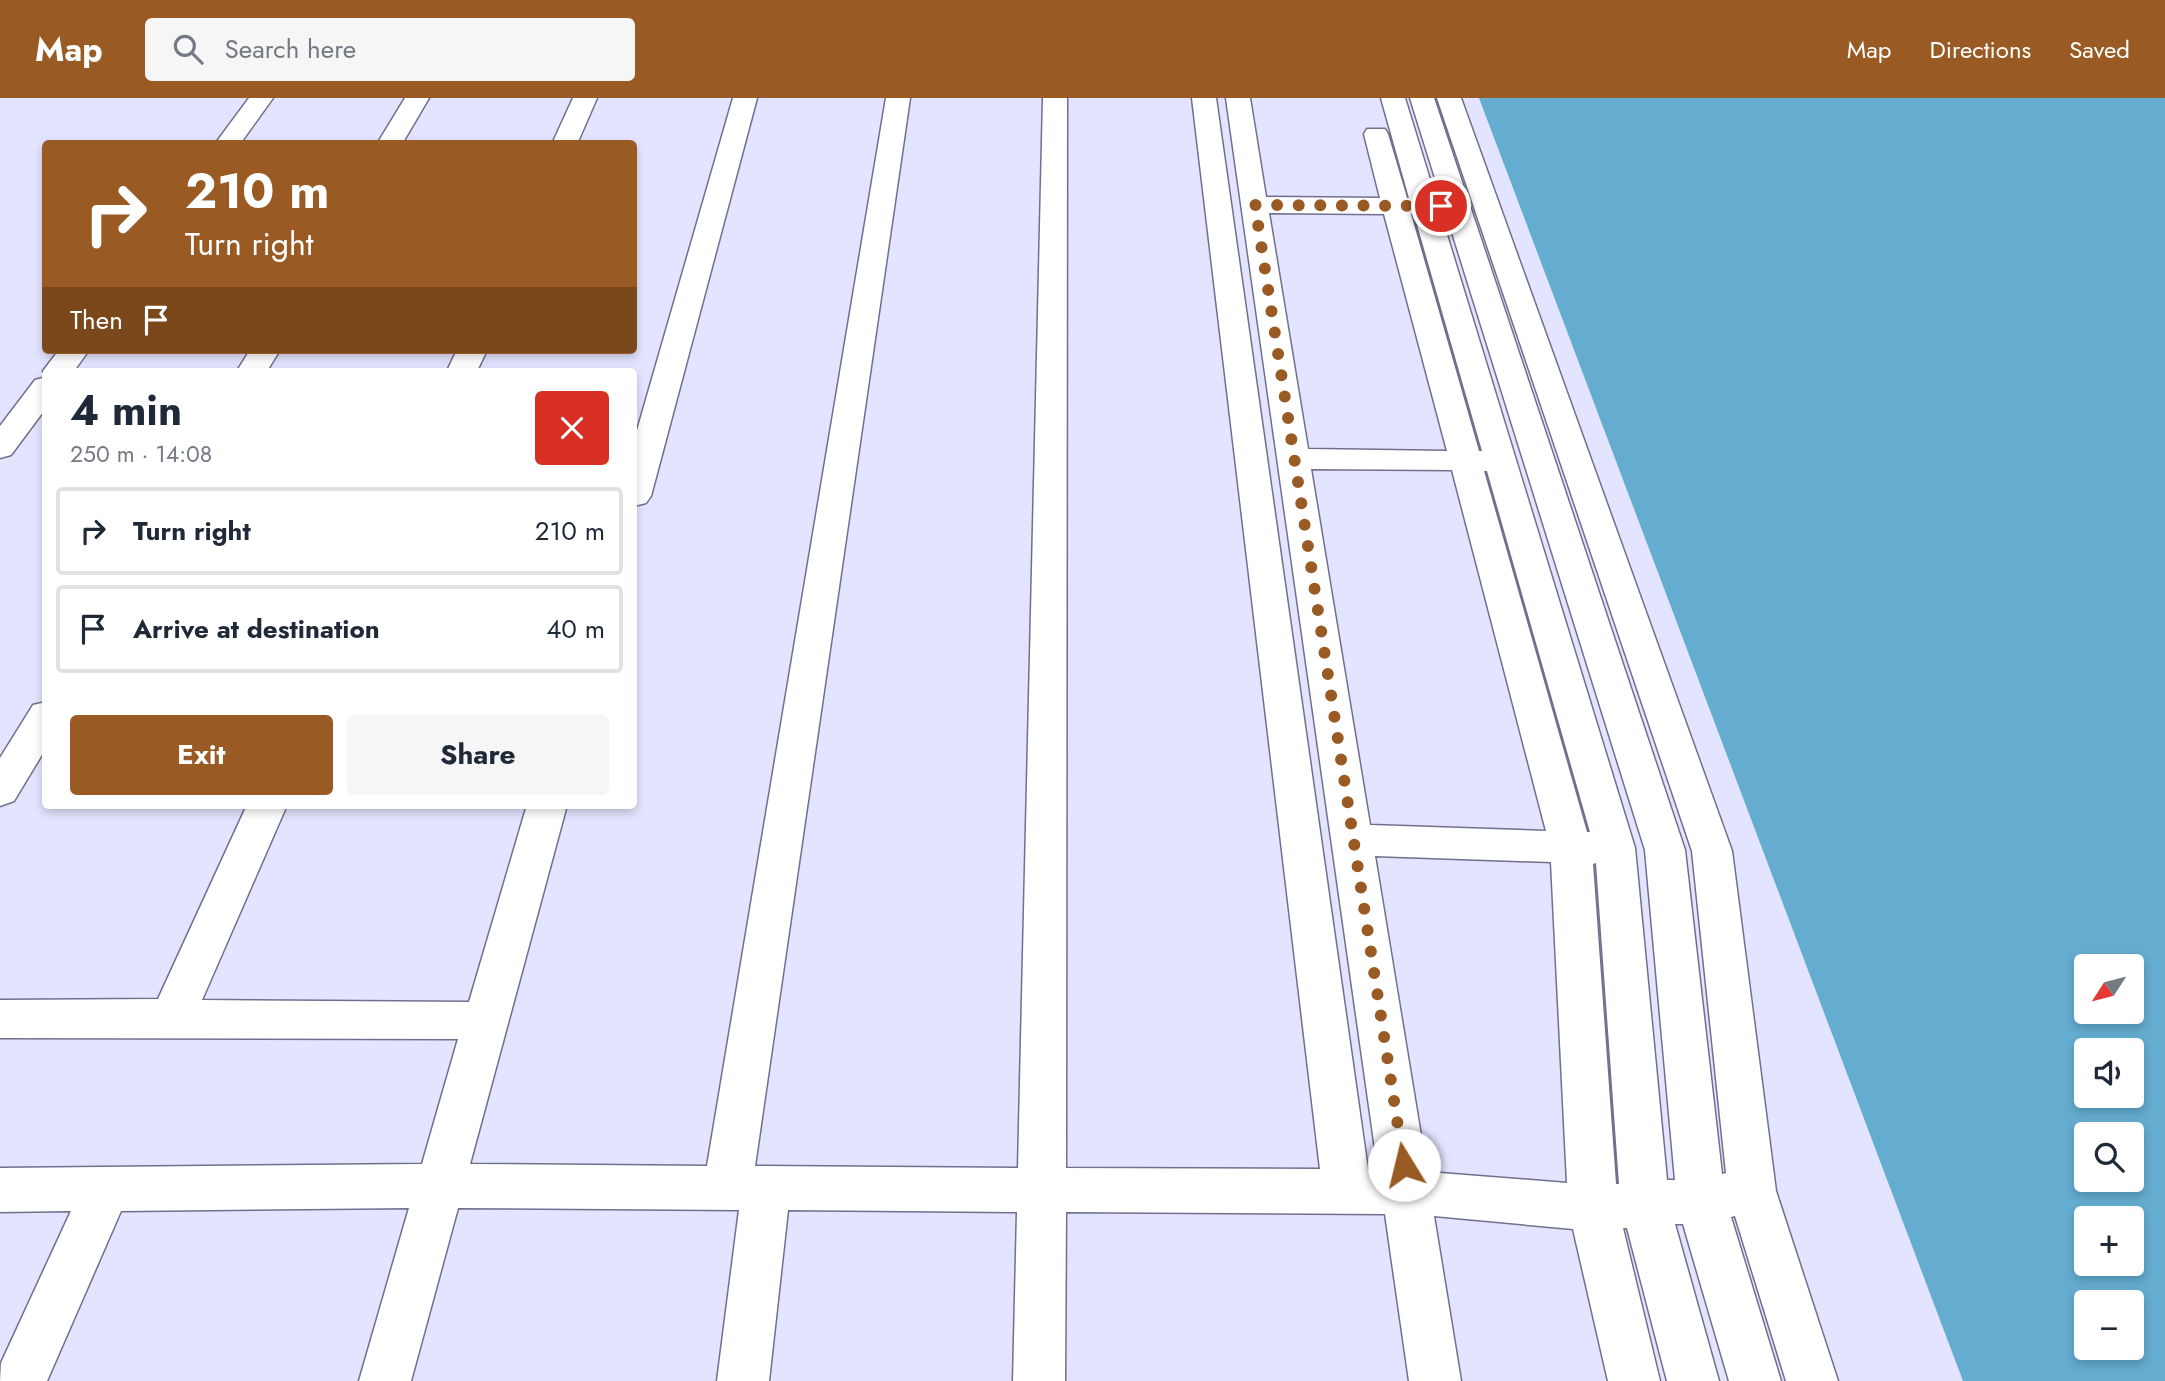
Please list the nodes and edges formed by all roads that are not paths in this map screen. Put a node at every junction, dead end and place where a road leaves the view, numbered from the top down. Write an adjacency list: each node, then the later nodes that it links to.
1 (260, 98): 13 (street)
2 (417, 98): 14 (street)
3 (585, 98): 15 (street)
4 (745, 98): 23 (street)
5 (898, 98): 37 (street)
6 (1055, 98): 40 (street)
7 (1204, 98): 41 (street)
8 (1238, 98): 16 (street)
9 (1367, 98): 17 (street)
10 (1393, 98): 17 (street)
11 (1422, 98): 17 (street)
12 (1449, 98): 17 (street)
13 (229, 140)
14 (391, 140)
15 (566, 140)
16 (1255, 205): 17 (street); 20 (street)
17 (1441, 206): 21 (street); 22 (street)
18 (42, 392): 19 (street)
19 (0, 449)
20 (1294, 459): 21 (street); 28 (street)
21 (1483, 461): 22 (street); 29 (street); 30 (street)
22 (1558, 462): 31 (street); 32 (street)
23 (637, 485)
24 (42, 722): 25 (street)
25 (0, 791)
26 (265, 809): 33 (street)
27 (546, 809): 35 (street)
28 (1354, 840): 29 (street); 43 (street)
29 (1571, 847): 30 (street); 46 (street)
30 (1615, 848): 31 (street); 45 (street)
31 (1665, 850): 32 (street); 44 (street)
32 (1712, 851): 42 (street)
33 (172, 1018): 34 (street); 35 (street)
34 (0, 1019)
35 (486, 1021): 36 (street)
36 (441, 1185): 37 (street); 38 (street); 48 (street)
37 (747, 1188): 40 (street); 49 (street)
38 (106, 1189): 39 (street); 47 (street)
39 (0, 1190)
40 (1039, 1190): 41 (street); 50 (street)
41 (1347, 1191): 43 (street)
42 (1752, 1191): 44 (street); 55 (street)
43 (1408, 1192): 46 (street); 51 (street)
44 (1701, 1200): 45 (street); 54 (street)
45 (1645, 1205): 46 (street); 53 (street)
46 (1593, 1208): 52 (street)
47 (20, 1381)
48 (385, 1381)
49 (743, 1381)
50 (1039, 1381)
51 (1436, 1381)
52 (1634, 1381)
53 (1693, 1381)
54 (1755, 1381)
55 (1812, 1381)

